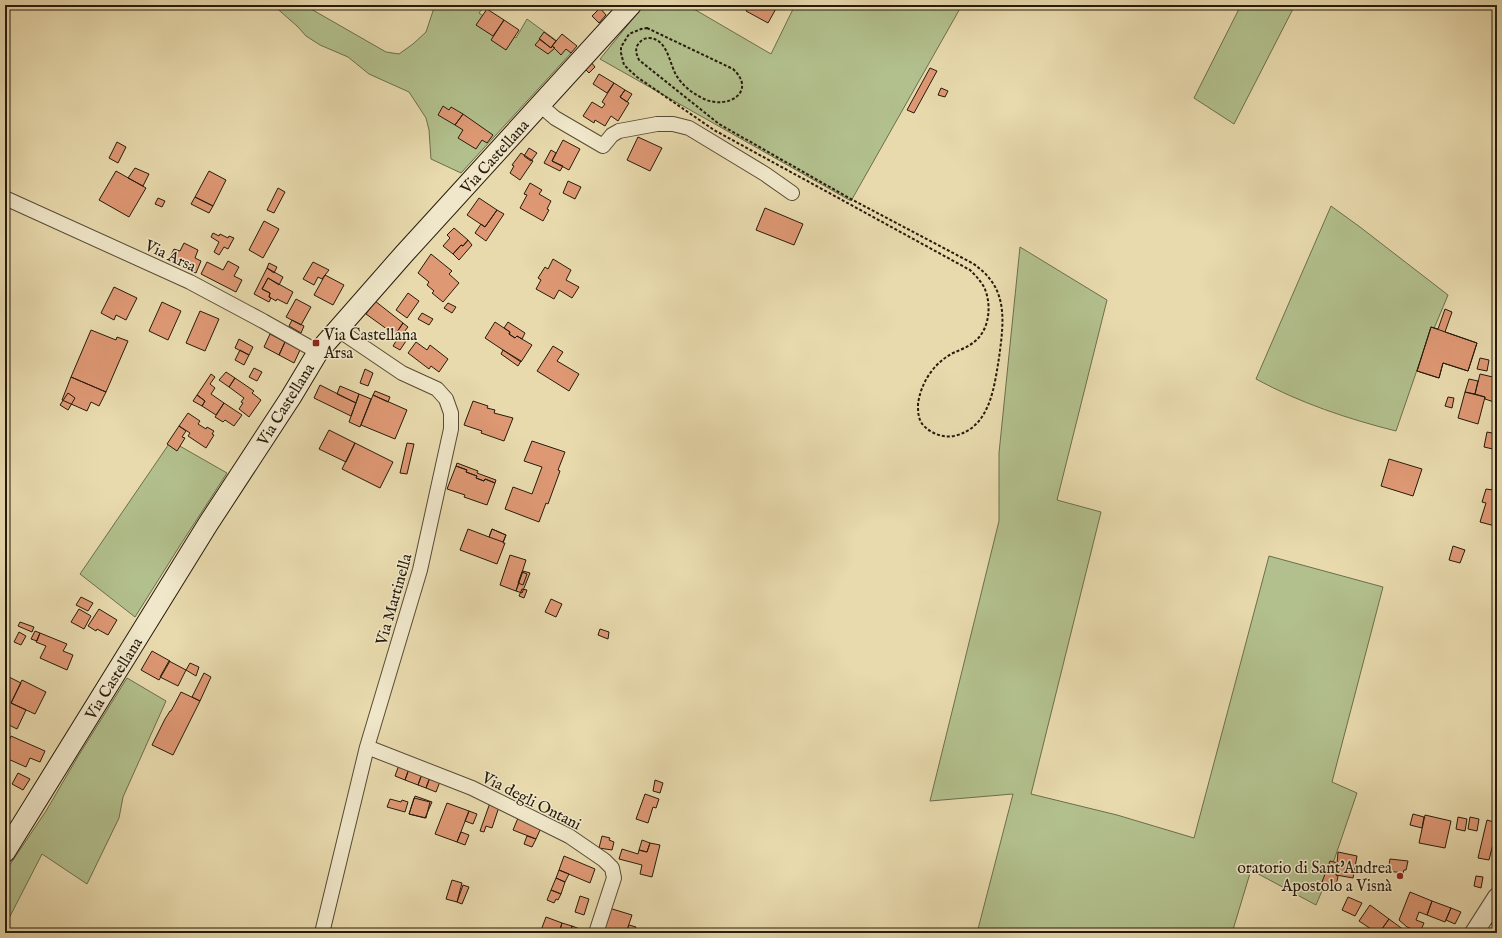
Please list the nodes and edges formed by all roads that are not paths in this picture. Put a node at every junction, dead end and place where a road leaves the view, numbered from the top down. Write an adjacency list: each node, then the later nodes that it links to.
1 (631, 5): 2 (main road, Via Castellana)
2 (540, 105): 3 (street); 5 (main road, Via Castellana)
3 (792, 193)
4 (5, 198): 6 (street, Via Arsa)
5 (337, 329): 6 (main road, Via Castellana); 7 (street, Via Martinella)
6 (318, 352): 8 (main road, Via Castellana)
7 (367, 747): 10 (street, Via Martinella); 11 (street, Via degli Ontani)
8 (5, 852)
9 (1497, 897): 12 (street)
10 (322, 933)
11 (596, 933)
12 (1474, 933)

